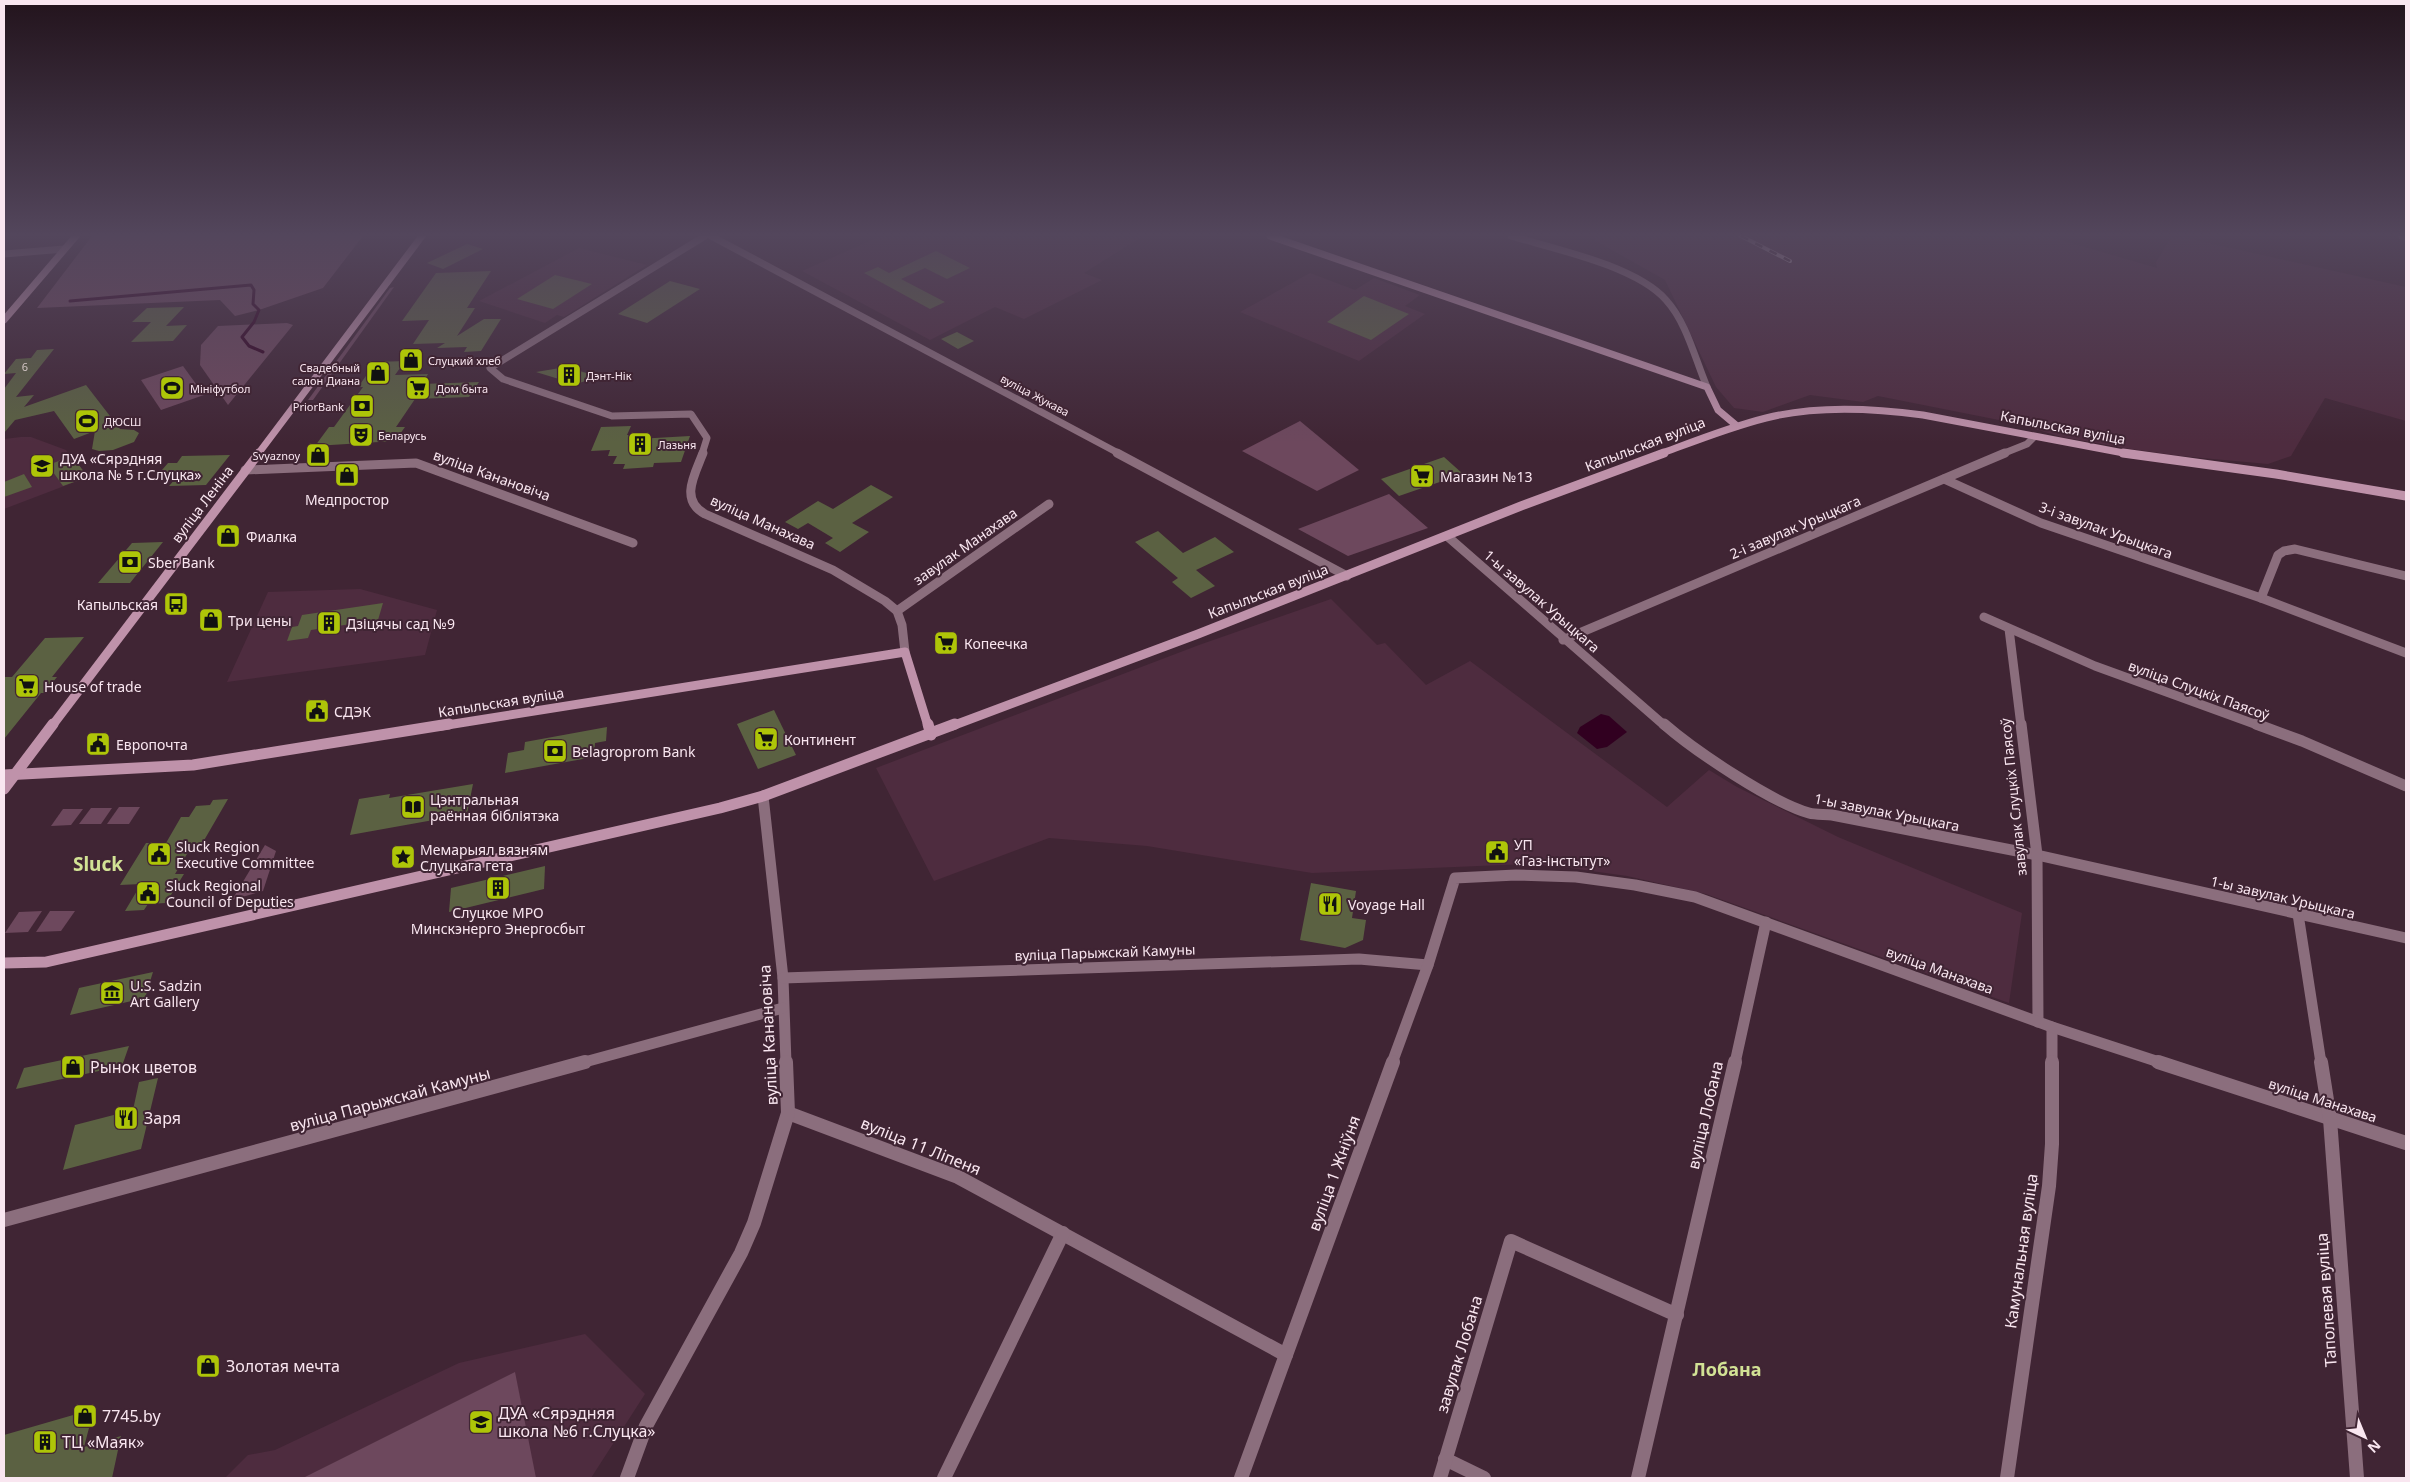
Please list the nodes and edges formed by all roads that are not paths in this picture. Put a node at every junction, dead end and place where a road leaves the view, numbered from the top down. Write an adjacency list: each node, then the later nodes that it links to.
1 (17, 305): 7 (main road)
2 (371, 305): 11 (main road, вуліца Леніна)
3 (592, 305): 20 (street, вуліца Манахава)
4 (840, 305): 17 (street, вуліца Жукава)
5 (1470, 305): 8 (main road)
6 (1669, 305): 8 (street)
7 (4, 320)
8 (1707, 387): 9 (main road)
9 (1737, 426): 10 (main road, Капыльская вуліца); 15 (main road, Капыльская вуліца)
10 (2034, 437): 12 (street, 2-і завулак Урыцкага); 13 (main road, Капыльская вуліца)
11 (245, 470): 16 (street, вуліца Канановіча); 27 (main road, вуліца Леніна)
12 (1944, 480): 19 (street, 3-і завулак Урыцкага); 23 (street, 2-і завулак Урыцкага)
13 (2406, 496)
14 (1049, 504): 20 (street, завулак Манахава)
15 (1447, 536): 17 (main road, Капыльская вуліца); 23 (street, 1-ы завулак Урыцкага)
16 (633, 543)
17 (1347, 576): 26 (main road, Капыльская вуліца)
18 (2406, 576): 19 (street)
19 (2261, 598): 25 (street, 3-і завулак Урыцкага)
20 (897, 611): 24 (street)
21 (1984, 617): 22 (street, вуліца Слуцкіх Паясоў)
22 (2009, 629): 28 (street, вуліца Слуцкіх Паясоў); 31 (street, завулак Слуцкіх Паясоў)
23 (1564, 640): 31 (street, 1-ы завулак Урыцкага)
24 (905, 652): 26 (main road); 27 (main road, Капыльская вуліца)
25 (2406, 653)
26 (931, 735): 30 (main road, Капыльская вуліца)
27 (9, 775): 29 (main road, вуліца Леніна)
28 (2406, 786)
29 (4, 788)
30 (763, 796): 36 (main road, Капыльская вуліца); 38 (street, вуліца Канановіча)
31 (2037, 855): 33 (street, 1-ы завулак Урыцкага); 40 (street, завулак Слуцкіх Паясоў)
32 (1455, 878): 34 (street, вуліца Манахава); 37 (street, вуліца 1 Жніўня)
33 (2298, 914): 35 (street, 1-ы завулак Урыцкага); 43 (street, Таполевая вуліца)
34 (1766, 922): 40 (street, вуліца Манахава); 47 (street, вуліца Лобана)
35 (2406, 938)
36 (4, 963)
37 (1428, 964): 38 (street, вуліца Парыжскай Камуны); 48 (street, вуліца 1 Жніўня)
38 (783, 978): 39 (street, вуліца Канановіча)
39 (783, 1008): 42 (street, вуліца Канановіча); 45 (street, вуліца Парыжскай Камуны)
40 (2038, 1022): 41 (street, вуліца Манахава)
41 (2052, 1027): 43 (street, вуліца Манахава); 56 (street, Камунальная вуліца)
42 (788, 1113): 46 (street, вуліца 11 Ліпеня); 50 (street, вуліца Канановіча)
43 (2330, 1119): 44 (street, вуліца Манахава); 57 (street, Таполевая вуліца)
44 (2406, 1143)
45 (4, 1220)
46 (1063, 1234): 48 (street, вуліца 11 Ліпеня); 51 (street)
47 (1677, 1316): 49 (street, завулак Лобана); 55 (street, вуліца Лобана)
48 (1286, 1355): 52 (street, вуліца 1 Жніўня)
49 (1445, 1459): 53 (street, завулак Лобана); 54 (street)
50 (627, 1478)
51 (944, 1478)
52 (1242, 1478)
53 (1440, 1478)
54 (1484, 1478)
55 (1638, 1478)
56 (2007, 1478)
57 (2357, 1478)

